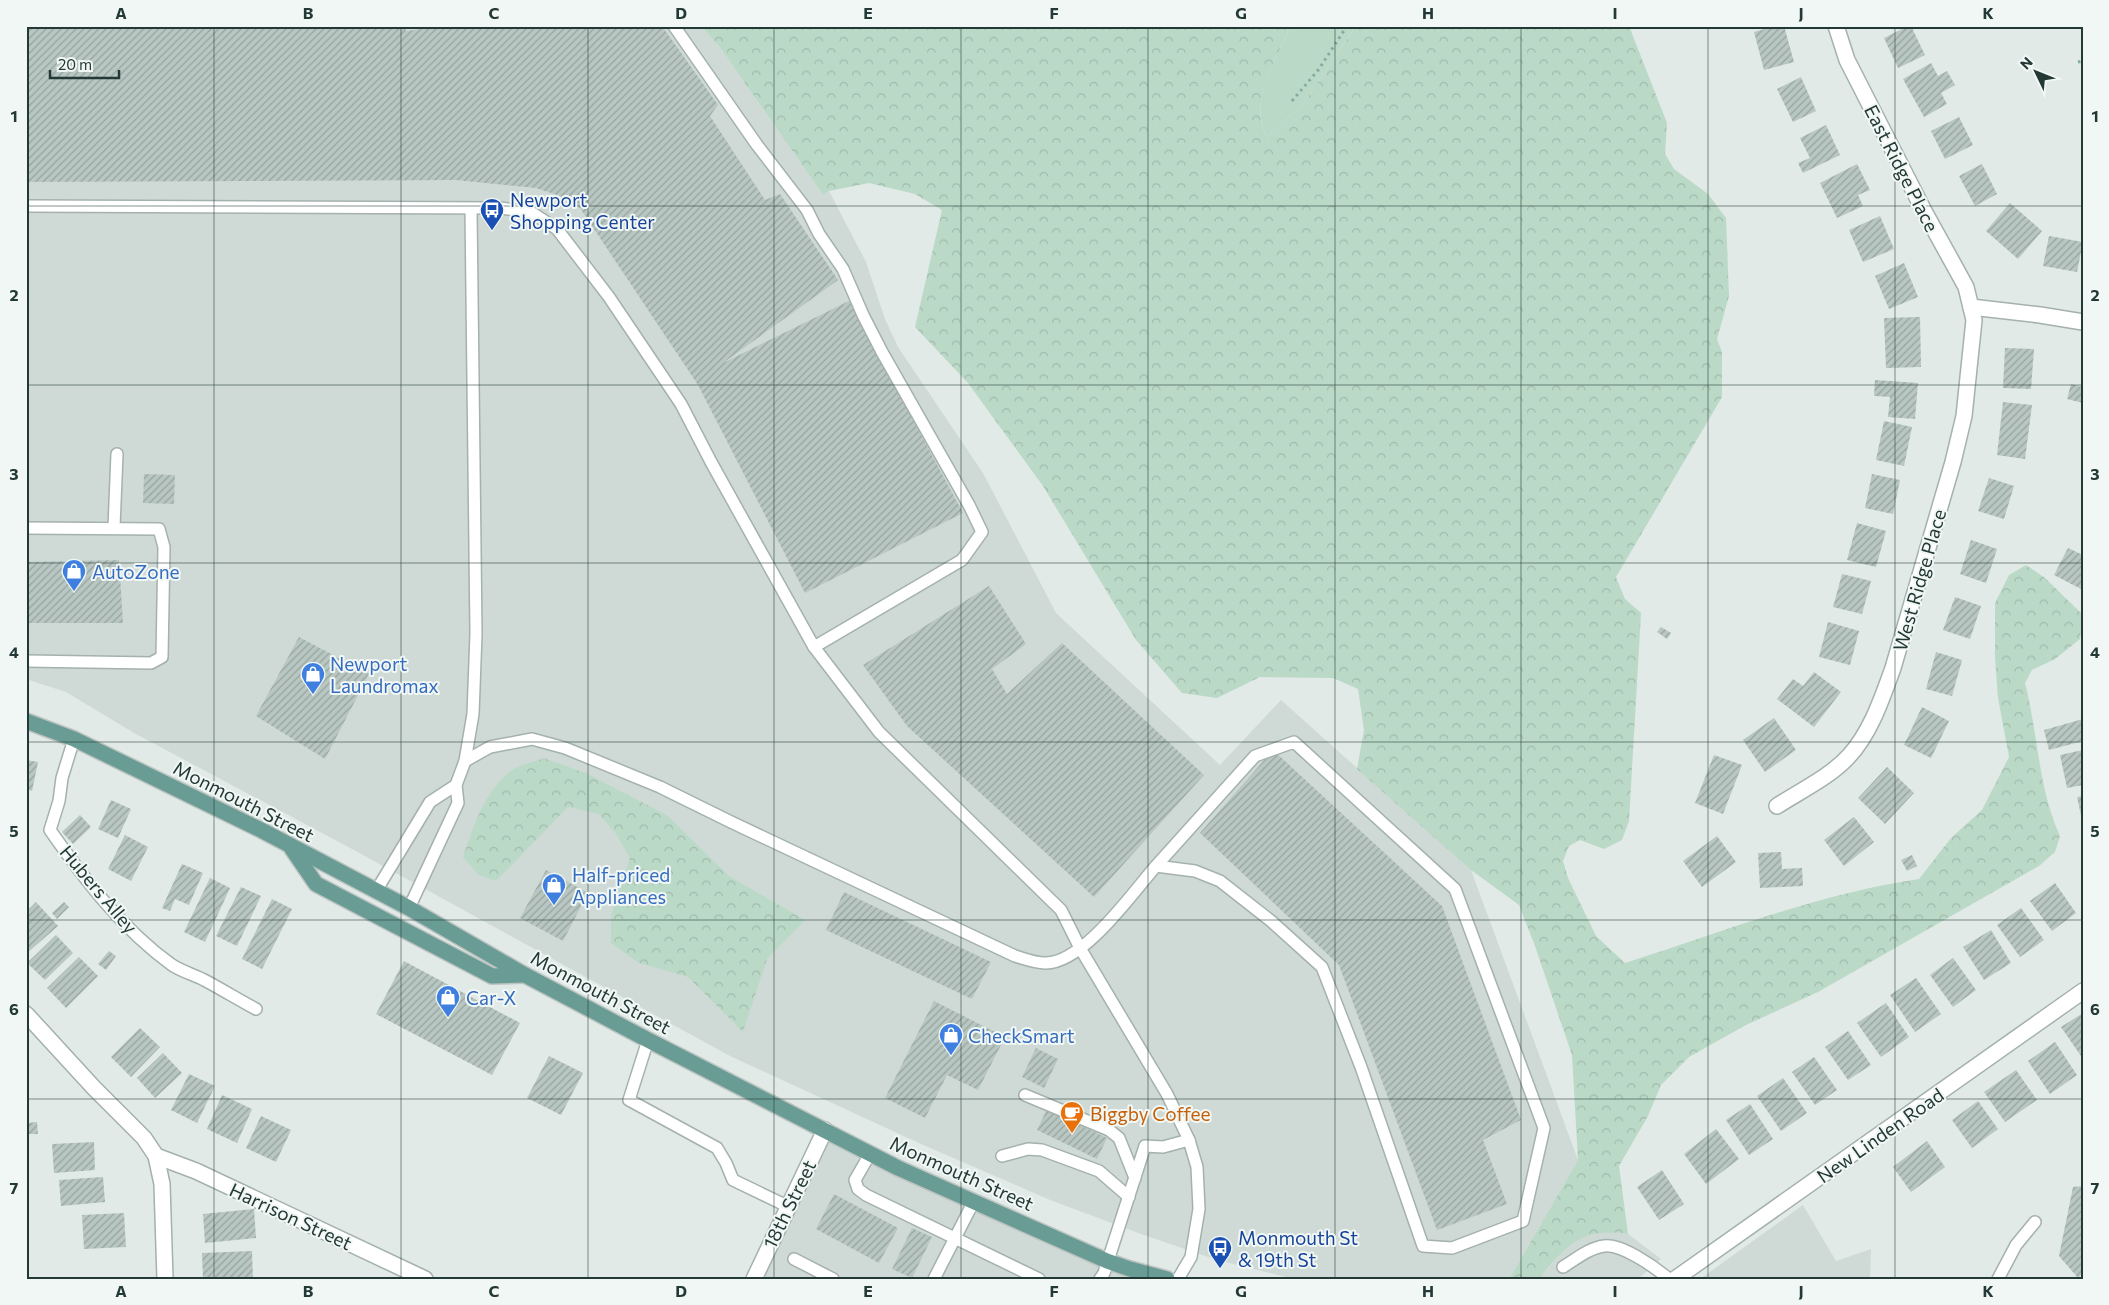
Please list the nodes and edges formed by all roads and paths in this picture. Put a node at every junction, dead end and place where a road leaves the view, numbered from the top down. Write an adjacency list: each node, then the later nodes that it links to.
1 (674, 26): 14 (lane)
2 (1348, 26): 6 (path)
3 (1836, 26): 9 (street, East Ridge Place)
4 (2083, 61): 5 (path)
5 (2078, 62)
6 (1292, 101)
7 (26, 206): 8 (lane)
8 (471, 208): 14 (lane); 18 (lane)
9 (1971, 308): 10 (street); 20 (street, West Ridge Place)
10 (2083, 322)
11 (117, 454): 12 (lane)
12 (114, 527): 13 (lane); 15 (lane)
13 (26, 528)
14 (814, 647): 25 (lane)
15 (26, 661)
16 (26, 721): 17 (main road, Monmouth Street)
17 (74, 739): 21 (main road, Monmouth Street); 28 (lane, Hubers Alley)
18 (465, 761): 19 (lane); 25 (lane)
19 (456, 784): 23 (lane); 24 (lane)
20 (1777, 806)
21 (291, 848): 23 (main road, Monmouth Street); 26 (main road)
22 (1156, 866): 22 (lane); 25 (lane)
23 (376, 891): 24 (main road, Monmouth Street)
24 (409, 908): 26 (main road, Monmouth Street)
25 (1080, 948): 33 (lane)
26 (525, 975): 30 (main road, Monmouth Street)
27 (2083, 990): 56 (street, New Linden Road)
28 (256, 1009)
29 (26, 1014): 35 (street)
30 (648, 1040): 32 (main road, Monmouth Street); 40 (lane)
31 (1025, 1095): 37 (lane)
32 (825, 1130): 34 (main road, Monmouth Street); 40 (street, 18th Street)
33 (1190, 1140): 37 (lane); 54 (lane)
34 (870, 1154): 39 (main road, Monmouth Street); 42 (lane)
35 (156, 1156): 47 (street); 48 (street, Harrison Street)
36 (1002, 1156): 38 (lane)
37 (1135, 1178): 38 (lane)
38 (1129, 1197): 44 (lane)
39 (974, 1201): 42 (lane); 44 (main road, Monmouth Street)
40 (789, 1207): 49 (street, 18th Street)
41 (2035, 1222): 57 (lane)
42 (955, 1238): 50 (lane); 51 (lane)
43 (794, 1260): 46 (lane)
44 (1107, 1260): 52 (lane); 53 (main road, Monmouth Street)
45 (1563, 1267): 55 (lane)
46 (829, 1278)
47 (165, 1279)
48 (425, 1279)
49 (754, 1279)
50 (934, 1279)
51 (1040, 1279)
52 (1100, 1279)
53 (1167, 1279)
54 (1178, 1279)
55 (1669, 1279)
56 (1675, 1279)
57 (1998, 1279)

